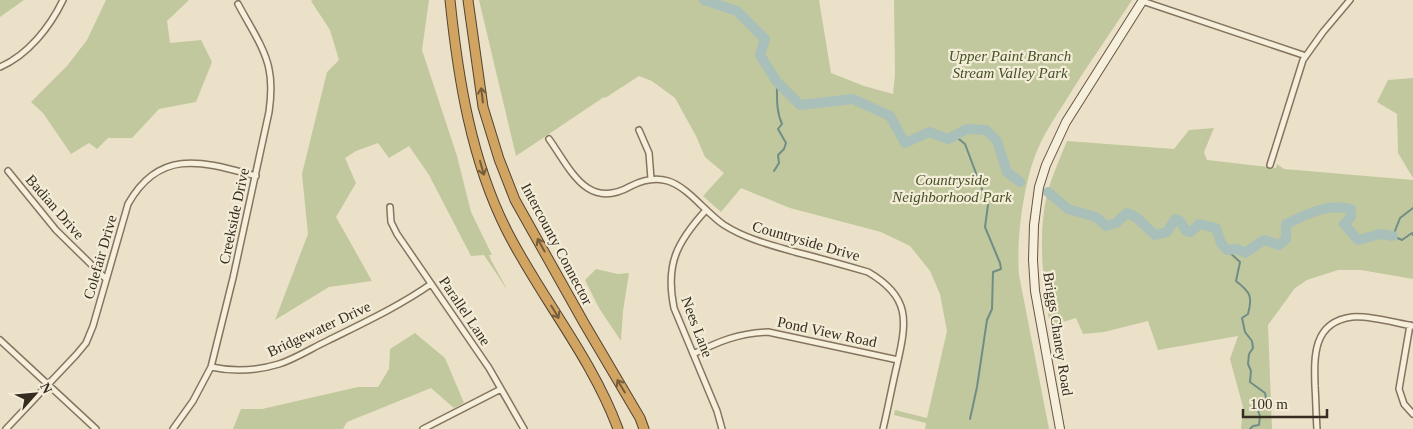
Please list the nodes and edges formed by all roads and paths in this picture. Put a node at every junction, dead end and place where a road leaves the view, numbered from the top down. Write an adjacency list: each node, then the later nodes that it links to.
1 (62, 0): 8 (street)
2 (450, 0): 32 (highway, one-way to 32)
3 (468, 0): 33 (highway, Intercounty Connector, one-way to 3)
4 (1142, 0): 7 (street); 36 (main road, Briggs Chaney Road)
5 (1350, 0): 7 (street)
6 (238, 4): 13 (street, Creekside Drive)
7 (1306, 56): 11 (street)
8 (0, 67)
9 (639, 130): 14 (street)
10 (549, 139): 14 (street)
11 (1270, 165)
12 (8, 171): 17 (street, Badian Drive)
13 (256, 176): 17 (street, Colefair Drive); 23 (street, Creekside Drive)
14 (651, 179): 16 (street, Countryside Drive)
15 (390, 207): 18 (street, Parallel Lane)
16 (706, 210): 21 (street, Nees Lane); 22 (street, Countryside Drive)
17 (106, 279): 24 (street, Colefair Drive)
18 (431, 284): 23 (street, Bridgewater Drive); 25 (street, Parallel Lane)
19 (1412, 326): 26 (street); 37 (street)
20 (0, 340): 24 (street)
21 (694, 354): 22 (street, Pond View Road); 34 (street, Nees Lane)
22 (898, 360): 35 (street, Countryside Drive)
23 (211, 366): 29 (street, Creekside Drive)
24 (48, 384): 27 (street, Colefair Drive); 28 (street)
25 (501, 389): 30 (street); 31 (street, Parallel Lane)
26 (1413, 414)
27 (6, 429)
28 (96, 429)
29 (172, 429)
30 (423, 429)
31 (524, 429)
32 (618, 429)
33 (644, 429)
34 (722, 429)
35 (883, 429)
36 (1060, 429)
37 (1317, 429)

